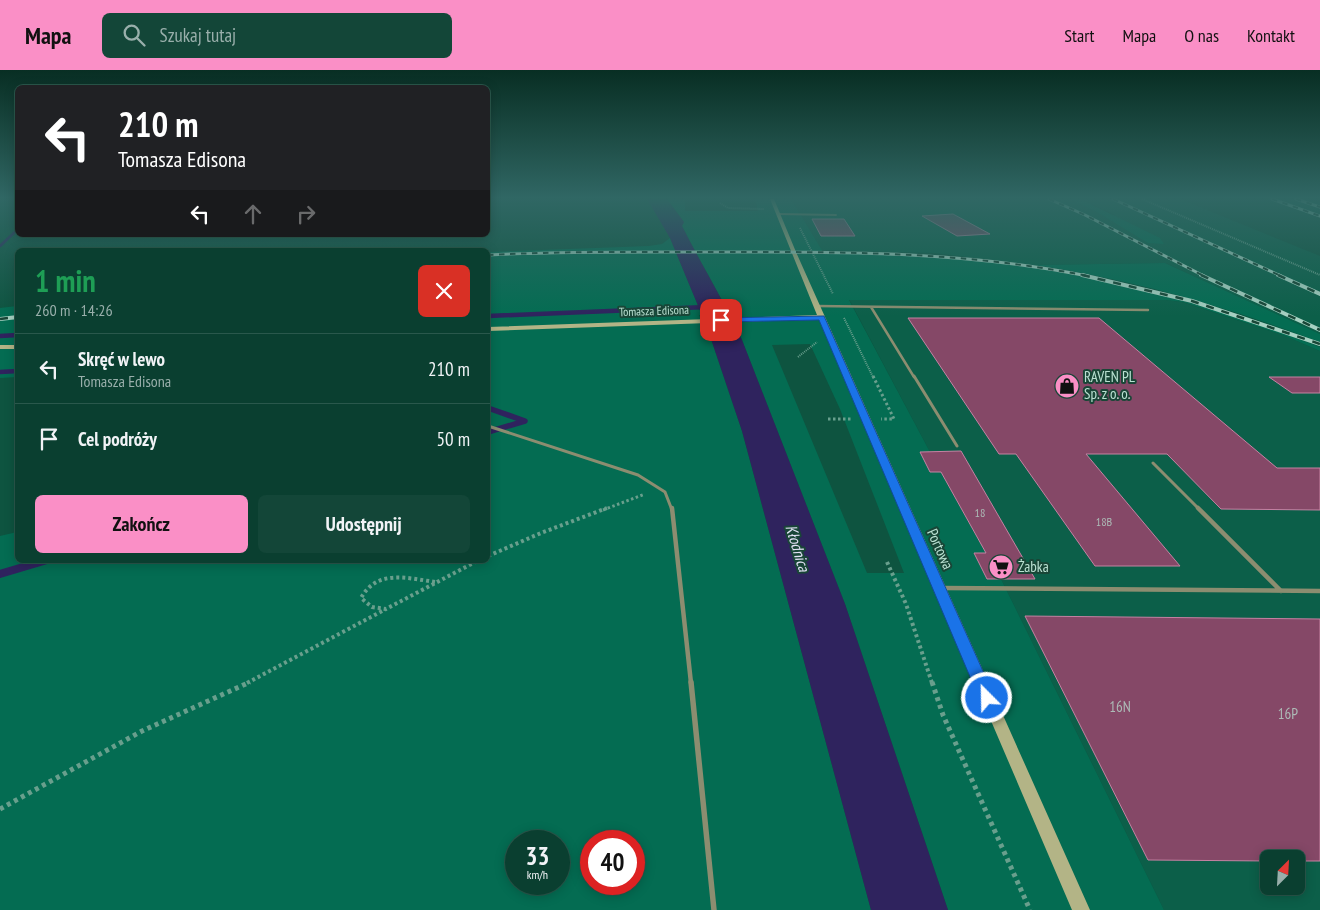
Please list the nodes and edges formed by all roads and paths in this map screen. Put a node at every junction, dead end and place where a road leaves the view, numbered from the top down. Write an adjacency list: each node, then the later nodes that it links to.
1 (789, 238): 4 (street, Portowa)
2 (1235, 238): 3 (path)
3 (1320, 275)
4 (817, 306): 5 (lane); 7 (street, Portowa)
5 (871, 306): 6 (lane); 16 (lane)
6 (1148, 310)
7 (822, 318): 8 (street, Tomasza Edisona); 14 (street, Portowa)
8 (490, 329)
9 (817, 342): 12 (path)
10 (0, 347): 11 (street)
11 (15, 347)
12 (798, 356)
13 (828, 419): 14 (path)
14 (866, 419): 23 (street, Portowa)
15 (490, 426): 18 (lane)
16 (957, 446)
17 (1153, 463): 24 (lane)
18 (660, 488): 19 (path); 28 (lane)
19 (490, 555)
20 (887, 562): 29 (path)
21 (473, 563): 22 (path)
22 (435, 582): 26 (path); 26 (path)
23 (939, 588): 24 (lane); 30 (street, Portowa)
24 (1281, 591): 25 (lane)
25 (1320, 591)
26 (386, 609): 27 (path)
27 (0, 809)
28 (714, 910)
29 (1030, 910)
30 (1081, 910)

